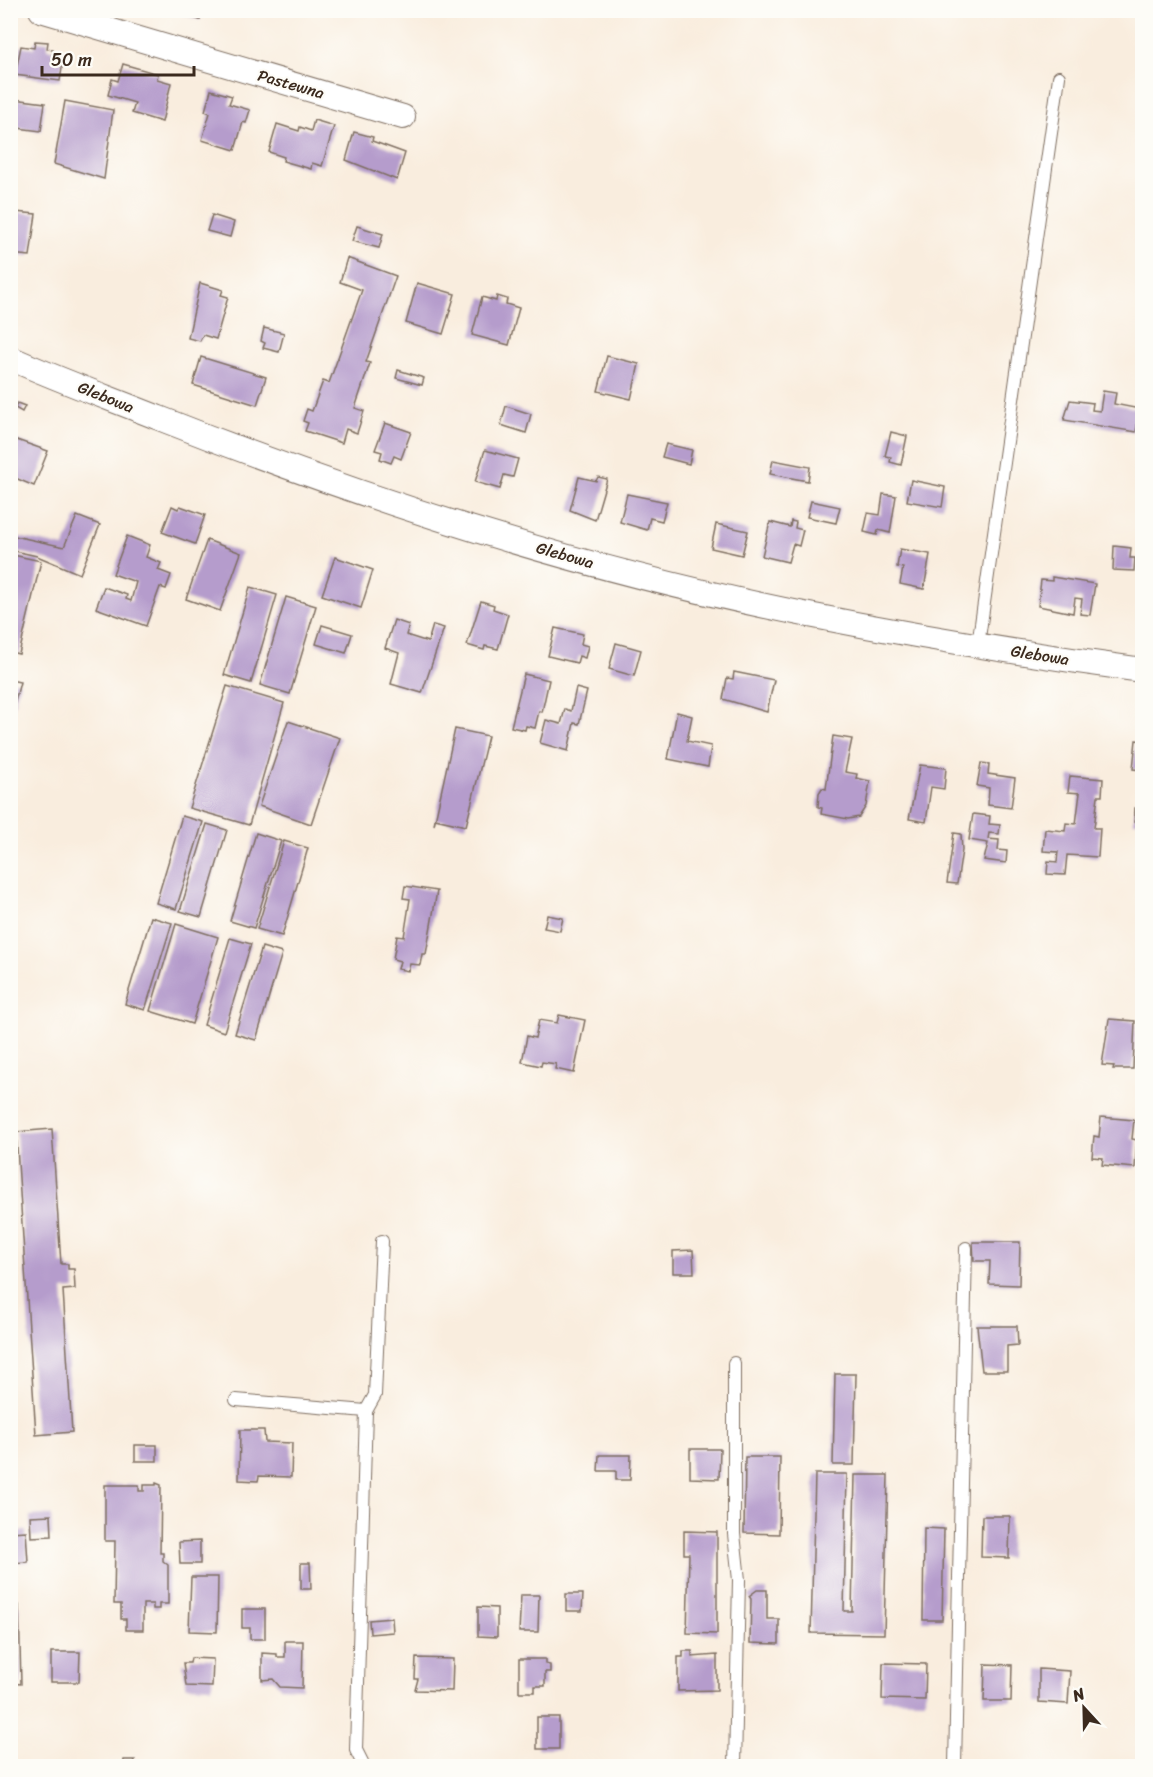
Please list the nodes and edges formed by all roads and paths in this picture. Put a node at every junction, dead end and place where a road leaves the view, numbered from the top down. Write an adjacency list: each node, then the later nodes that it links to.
1 (41, 10): 3 (street, Pastewna)
2 (1059, 77): 5 (lane)
3 (403, 117)
4 (10, 358): 5 (street, Glebowa)
5 (978, 645): 6 (street, Glebowa)
6 (1143, 670)
7 (382, 1241): 11 (lane)
8 (966, 1248): 14 (lane)
9 (734, 1363): 13 (lane)
10 (236, 1400): 11 (lane)
11 (366, 1411): 12 (lane)
12 (364, 1767)
13 (735, 1767)
14 (955, 1767)

